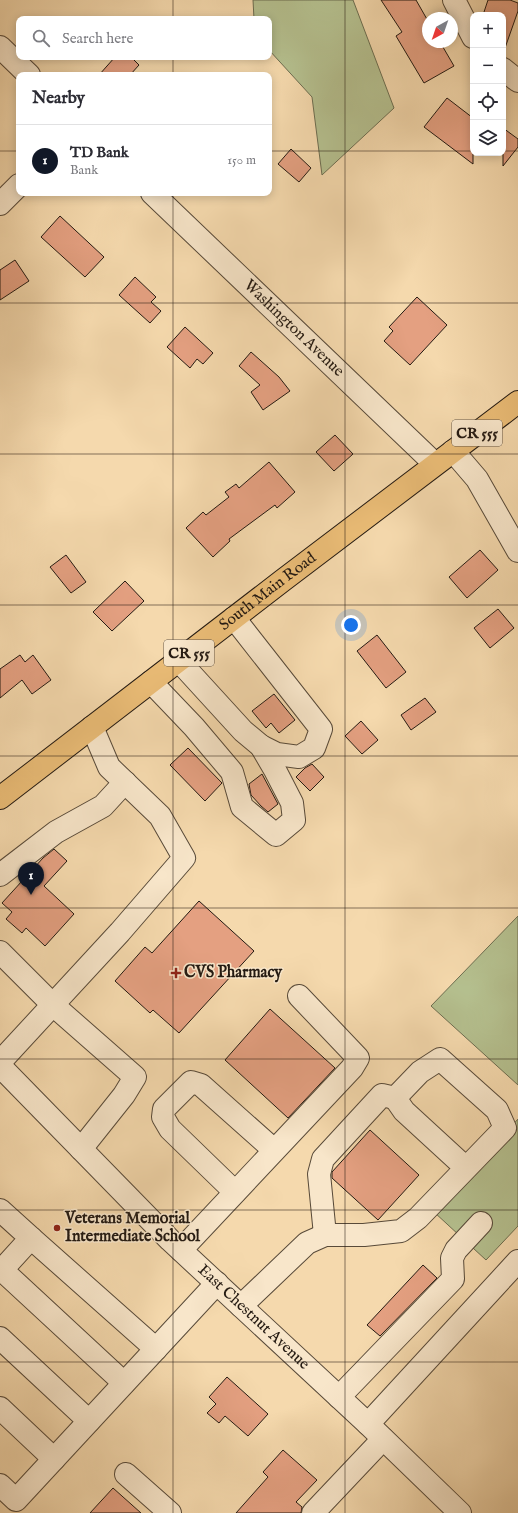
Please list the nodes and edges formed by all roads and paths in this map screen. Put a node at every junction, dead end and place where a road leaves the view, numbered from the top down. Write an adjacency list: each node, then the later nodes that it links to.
1 (454, 0): 2 (street)
2 (470, 31)
3 (0, 47): 5 (street)
4 (506, 71): 6 (street)
5 (26, 72)
6 (518, 81)
7 (16, 187): 9 (street)
8 (155, 196): 12 (street, Washington Avenue)
9 (0, 204)
10 (518, 402): 11 (main road, South Main Road / CR 555)
11 (453, 451): 12 (main road, South Main Road / CR 555); 13 (street)
12 (435, 464): 15 (main road, South Main Road / CR 555)
13 (511, 529): 14 (street)
14 (518, 551)
15 (234, 618): 16 (main road, South Main Road / CR 555); 19 (street)
16 (179, 660): 17 (main road, South Main Road / CR 555); 19 (street)
17 (151, 682): 18 (main road, South Main Road / CR 555); 19 (street)
18 (92, 727): 20 (street); 21 (main road, South Main Road / CR 555)
19 (260, 746)
20 (125, 782): 22 (street); 25 (street)
21 (0, 798)
22 (0, 875)
23 (0, 952): 25 (street)
24 (299, 996): 30 (street)
25 (53, 1005): 26 (street); 29 (street)
26 (0, 1062)
27 (0, 1066): 29 (street, East Chestnut Avenue)
28 (395, 1098): 31 (street); 31 (street); 35 (street)
29 (81, 1149): 37 (street, East Chestnut Avenue)
30 (274, 1150): 32 (street); 32 (street)
31 (466, 1168): 35 (street)
32 (235, 1192): 37 (street)
33 (0, 1210): 36 (street)
34 (481, 1223): 45 (street)
35 (325, 1235): 41 (street)
36 (31, 1238): 39 (street); 43 (street)
37 (181, 1250): 40 (street, East Chestnut Avenue)
38 (518, 1261): 48 (street)
39 (1, 1271): 44 (street)
40 (217, 1283): 41 (street, East Chestnut Avenue); 43 (street)
41 (241, 1306): 45 (street, East Chestnut Avenue)
42 (0, 1338): 47 (street)
43 (156, 1349): 44 (street)
44 (124, 1383): 47 (street)
45 (339, 1397): 48 (street, East Chestnut Avenue)
46 (0, 1408): 50 (street)
47 (89, 1422): 50 (street)
48 (368, 1424): 49 (street, East Chestnut Avenue)
49 (384, 1439): 54 (street); 55 (street, East Chestnut Avenue)
50 (54, 1459): 52 (street)
51 (126, 1474): 53 (street)
52 (0, 1485)
53 (170, 1513)
54 (313, 1513)
55 (460, 1513)

